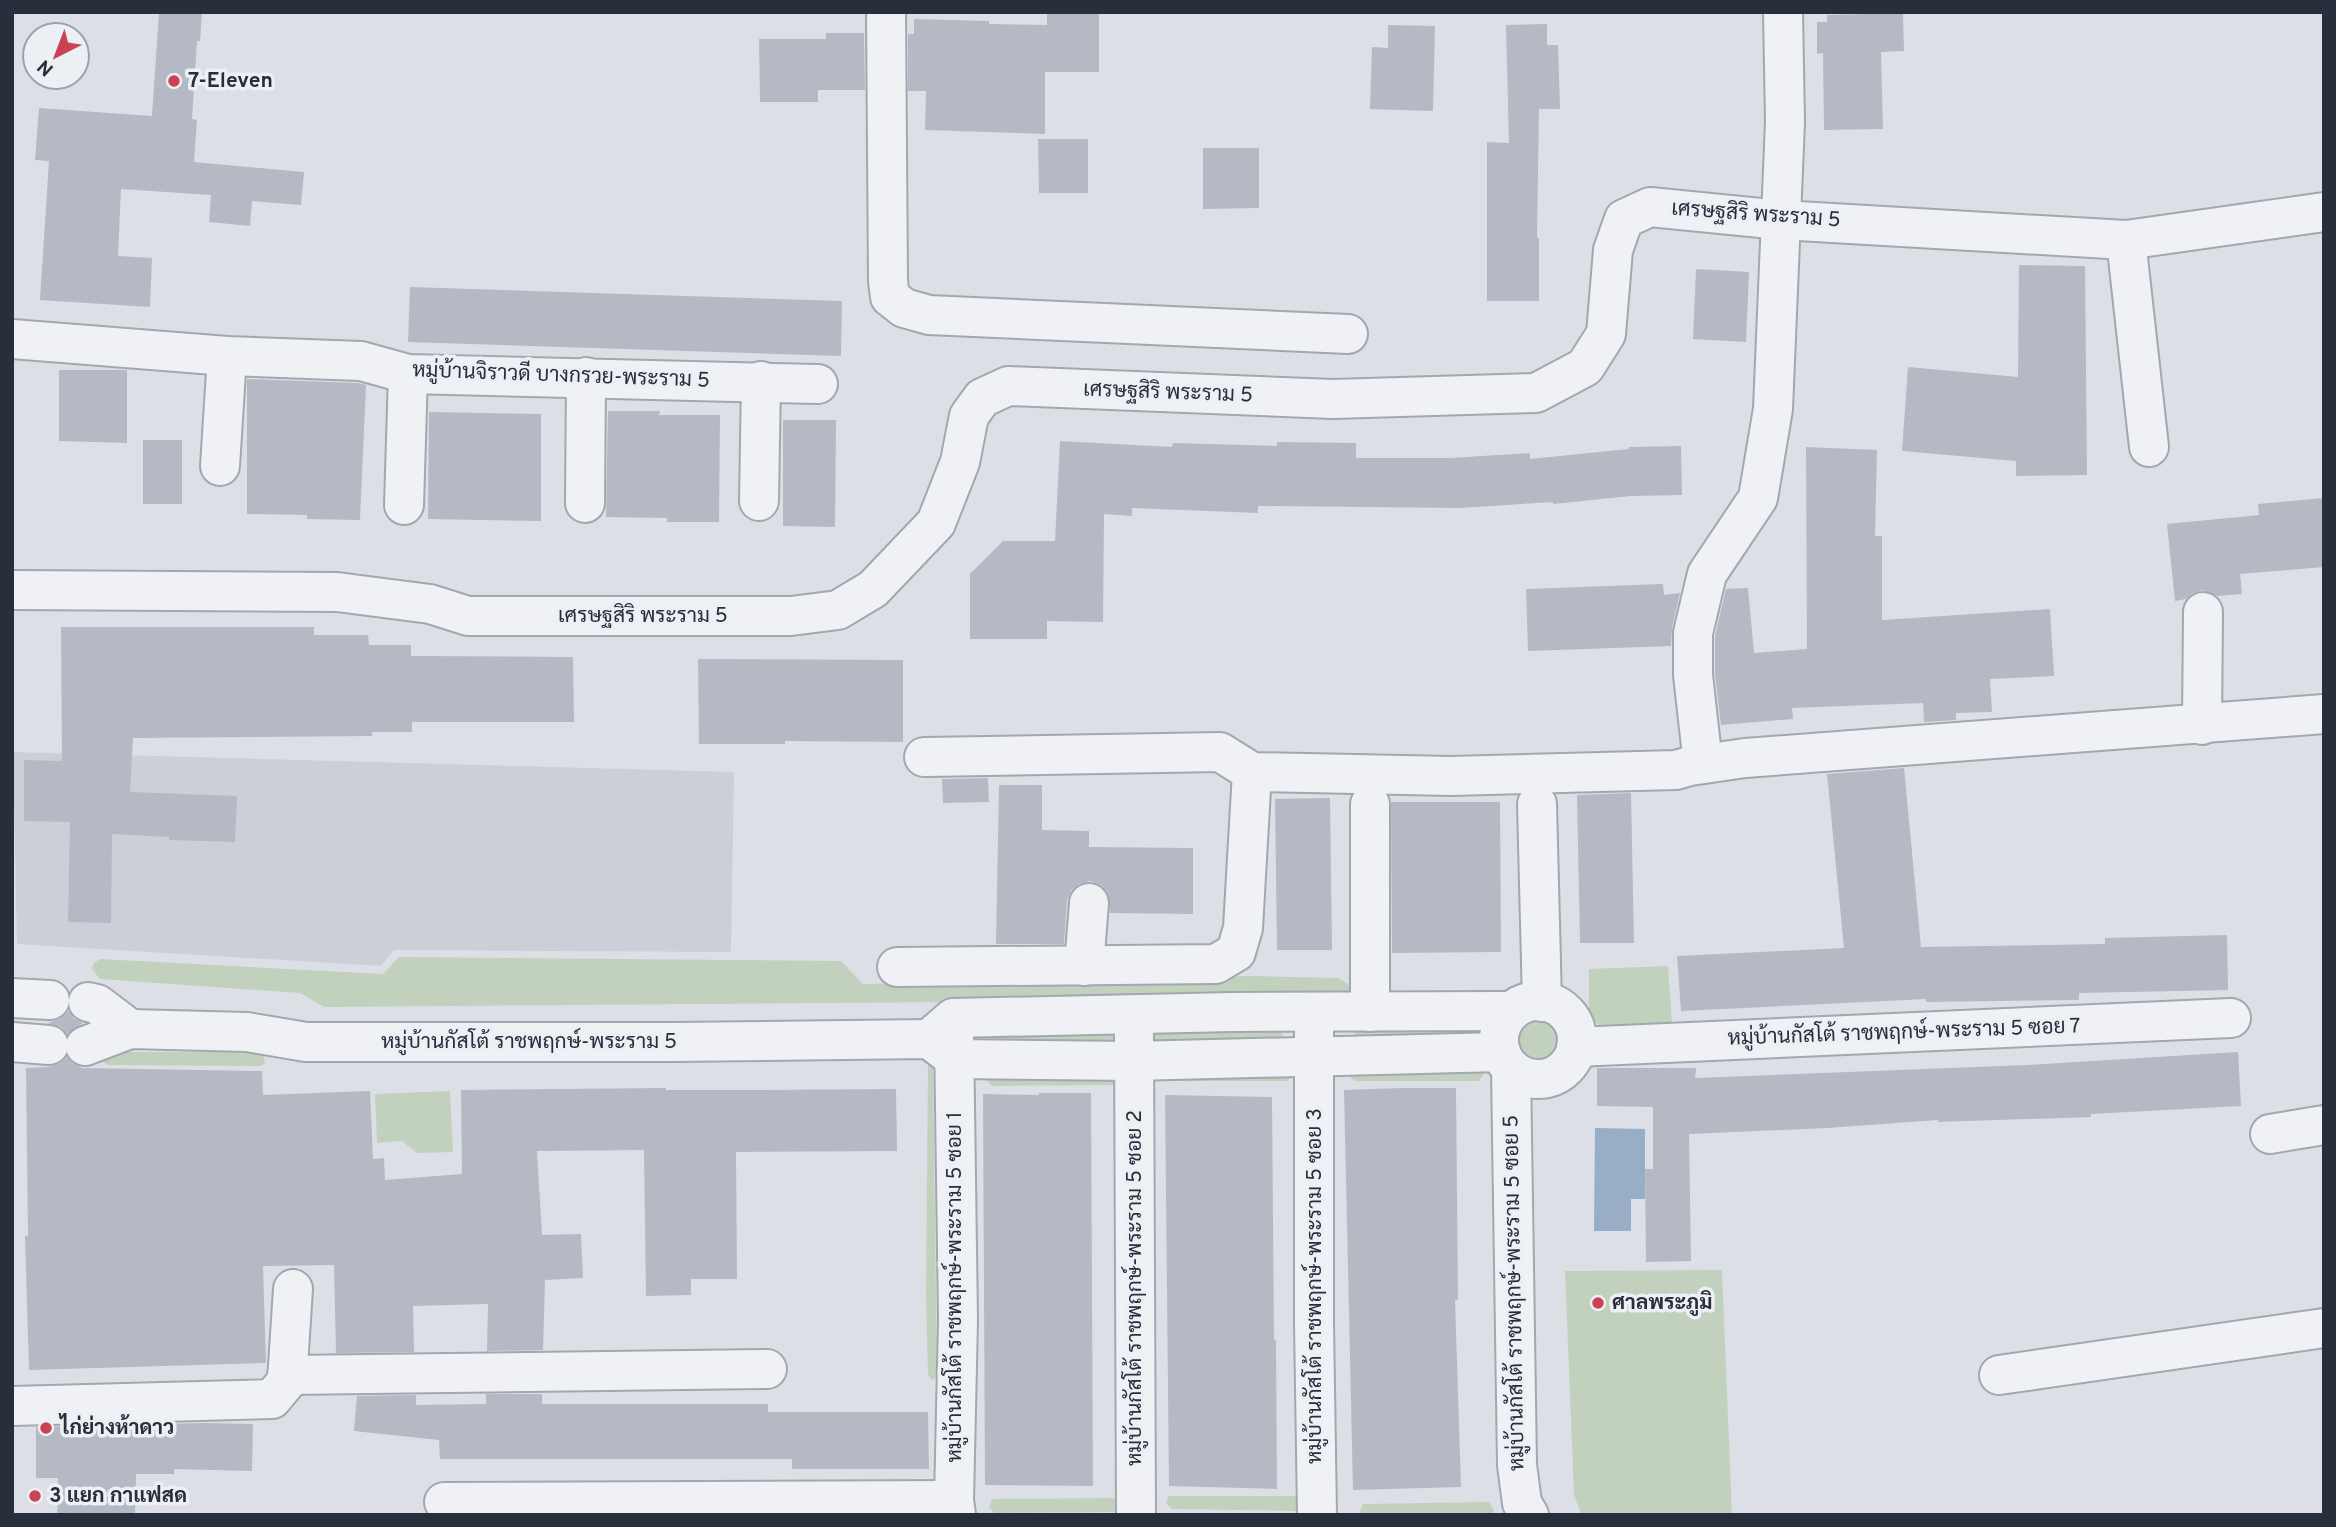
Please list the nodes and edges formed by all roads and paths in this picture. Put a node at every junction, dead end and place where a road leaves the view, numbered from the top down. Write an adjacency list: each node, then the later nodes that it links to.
1 (886, 12): 6 (street)
2 (1783, 12): 4 (street)
3 (2324, 212): 5 (street, เศรษฐสิริ พระราม 5)
4 (1781, 220): 5 (street, เศรษฐสิริ พระราม 5); 18 (street, เศรษฐสิริ พระราม 5); 23 (street)
5 (2126, 240): 13 (street)
6 (1348, 334)
7 (12, 339): 8 (street, หมู่บ้านจิราวดี บางกรวย-พระราม 5)
8 (227, 356): 9 (street, หมู่บ้านจิราวดี บางกรวย-พระราม 5); 14 (street)
9 (408, 374): 10 (street, หมู่บ้านจิราวดี บางกรวย-พระราม 5); 17 (street)
10 (586, 377): 11 (street, หมู่บ้านจิราวดี บางกรวย-พระราม 5); 16 (street)
11 (761, 381): 12 (street, หมู่บ้านจิราวดี บางกรวย-พระราม 5); 15 (street)
12 (818, 384)
13 (2149, 447)
14 (220, 466)
15 (759, 501)
16 (585, 503)
17 (404, 505)
18 (12, 590)
19 (2203, 612): 21 (street)
20 (2324, 714): 21 (street)
21 (2202, 724): 23 (street)
22 (924, 757): 24 (street)
23 (1703, 764): 24 (street)
24 (1252, 772): 28 (street)
25 (1370, 804): 35 (street)
26 (1537, 804): 33 (street)
27 (1089, 903): 28 (street)
28 (1084, 966): 29 (street)
29 (897, 967)
30 (12, 998): 31 (street)
31 (50, 1000)
32 (88, 1002): 38 (street)
33 (1527, 1007): 35 (street, หมู่บ้านกัสโต้ ราชพฤกษ์-พระราม 5); 41 (street); 43 (street)
34 (1314, 1011): 35 (street, หมู่บ้านกัสโต้ ราชพฤกษ์-พระราม 5); 36 (street, หมู่บ้านกัสโต้ ราชพฤกษ์-พระราม 5); 42 (street)
35 (1370, 1012)
36 (1135, 1015): 39 (street, หมู่บ้านกัสโต้ ราชพฤกษ์-พระราม 5); 44 (street)
37 (2231, 1018): 41 (street, หมู่บ้านกัสโต้ ราชพฤกษ์-พระราม 5 ซอย 7)
38 (130, 1029): 39 (street, หมู่บ้านกัสโต้ ราชพฤกษ์-พระราม 5); 40 (street, หมู่บ้านกัสโต้ ราชพฤกษ์-พระราม 5)
39 (946, 1039): 44 (street, หมู่บ้านกัสโต้ ราชพฤกษ์-พระราม 5); 55 (street, หมู่บ้านกัสโต้ ราชพฤกษ์-พระราม 5 ซอย 1)
40 (49, 1044)
41 (1576, 1047): 43 (street, หมู่บ้านกัสโต้ ราชพฤกษ์-พระราม 5)
42 (1314, 1056): 43 (street, หมู่บ้านกัสโต้ ราชพฤกษ์-พระราม 5); 44 (street, หมู่บ้านกัสโต้ ราชพฤกษ์-พระราม 5); 57 (street, หมู่บ้านกัสโต้ ราชพฤกษ์-พระราม 5 ซอย 3)
43 (1506, 1060): 58 (street, หมู่บ้านกัสโต้ ราชพฤกษ์-พระราม 5 ซอย 5)
44 (1133, 1061): 56 (street, หมู่บ้านกัสโต้ ราชพฤกษ์-พระราม 5 ซอย 2)
45 (2324, 1125): 46 (street)
46 (2270, 1134)
47 (293, 1289): 51 (street)
48 (2324, 1328): 50 (street)
49 (767, 1369): 51 (street)
50 (1999, 1374)
51 (287, 1375): 52 (street)
52 (12, 1406)
53 (444, 1502): 54 (street)
54 (806, 1508): 55 (street)
55 (955, 1508)
56 (1136, 1515)
57 (1317, 1515)
58 (1529, 1515)

